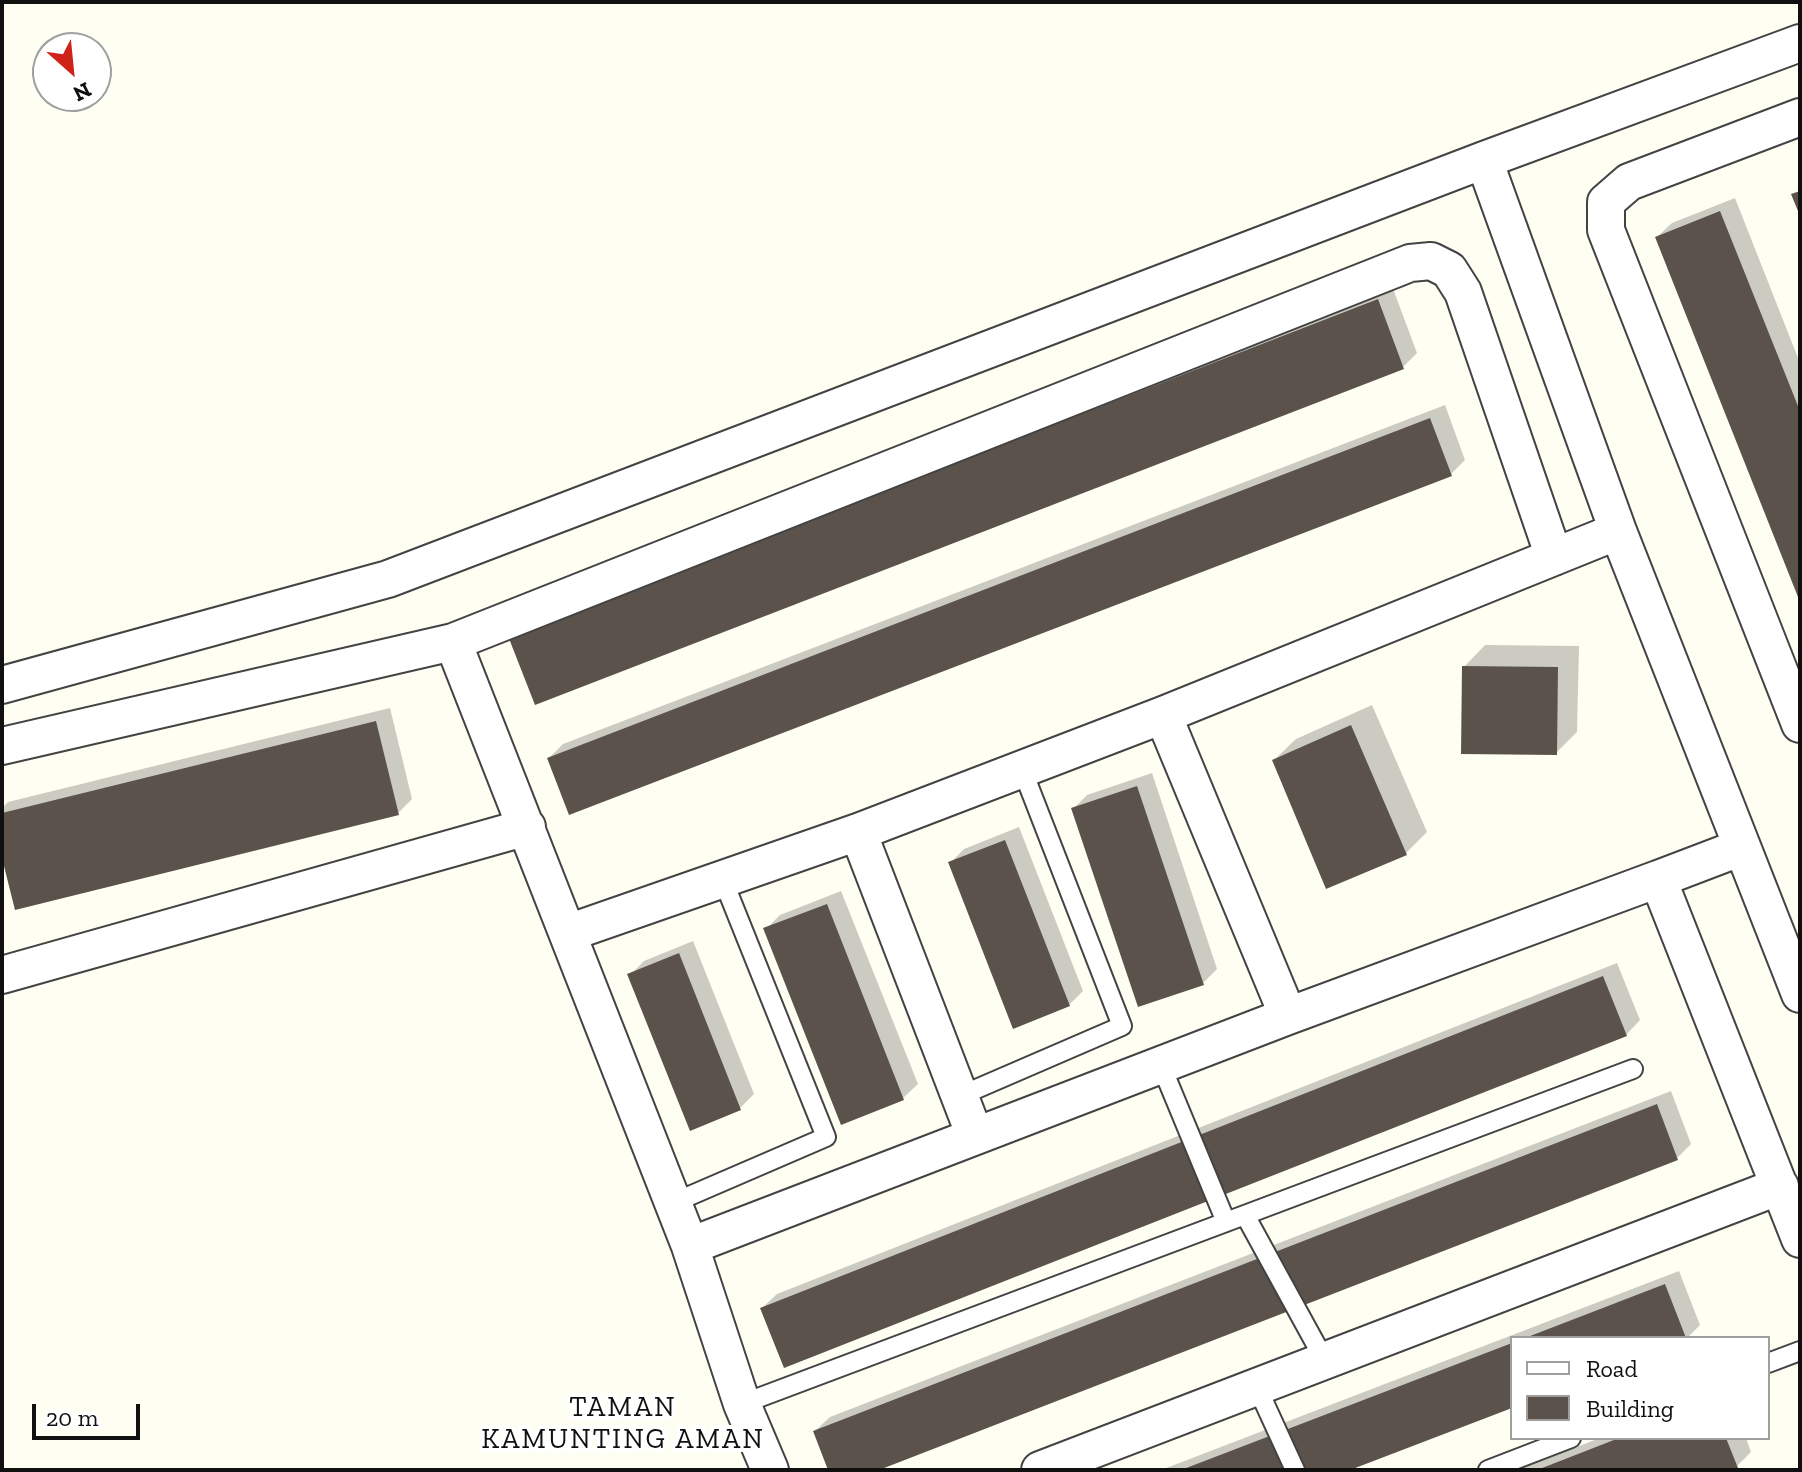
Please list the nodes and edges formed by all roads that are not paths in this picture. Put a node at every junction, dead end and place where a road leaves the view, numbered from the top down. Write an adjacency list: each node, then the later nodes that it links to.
1 (1800, 43): 3 (street)
2 (1800, 117): 9 (street)
3 (1484, 160): 4 (street); 7 (street)
4 (1618, 531): 5 (street); 14 (street)
5 (1554, 557): 6 (street); 8 (street)
6 (453, 642): 10 (street); 12 (street)
7 (2, 685)
8 (1163, 715): 11 (street); 20 (street)
9 (1800, 724)
10 (2, 746)
11 (1022, 769): 13 (street); 23 (lane)
12 (527, 827): 17 (street); 18 (street)
13 (858, 832): 16 (street); 23 (street)
14 (1742, 847): 15 (street); 19 (street)
15 (1658, 879): 20 (street); 25 (street)
16 (723, 880): 17 (street); 26 (lane)
17 (568, 933): 26 (street)
18 (2, 975)
19 (1800, 994)
20 (1288, 1016): 21 (street)
21 (1161, 1065): 24 (street); 28 (lane)
22 (1633, 1069): 27 (lane)
23 (960, 1096): 24 (street)
24 (975, 1136): 30 (street)
25 (1780, 1186): 29 (street); 32 (street)
26 (673, 1203): 30 (street)
27 (1245, 1215): 28 (lane); 32 (lane)
28 (1226, 1222): 35 (lane)
29 (1800, 1239)
30 (690, 1246): 35 (street)
31 (1800, 1351): 33 (lane)
32 (1325, 1361): 34 (street)
33 (1770, 1362)
34 (1257, 1387): 38 (street); 39 (lane)
35 (742, 1404): 37 (street)
36 (1566, 1440): 40 (lane)
37 (770, 1470)
38 (1040, 1470)
39 (1295, 1470)
40 (1488, 1470)

